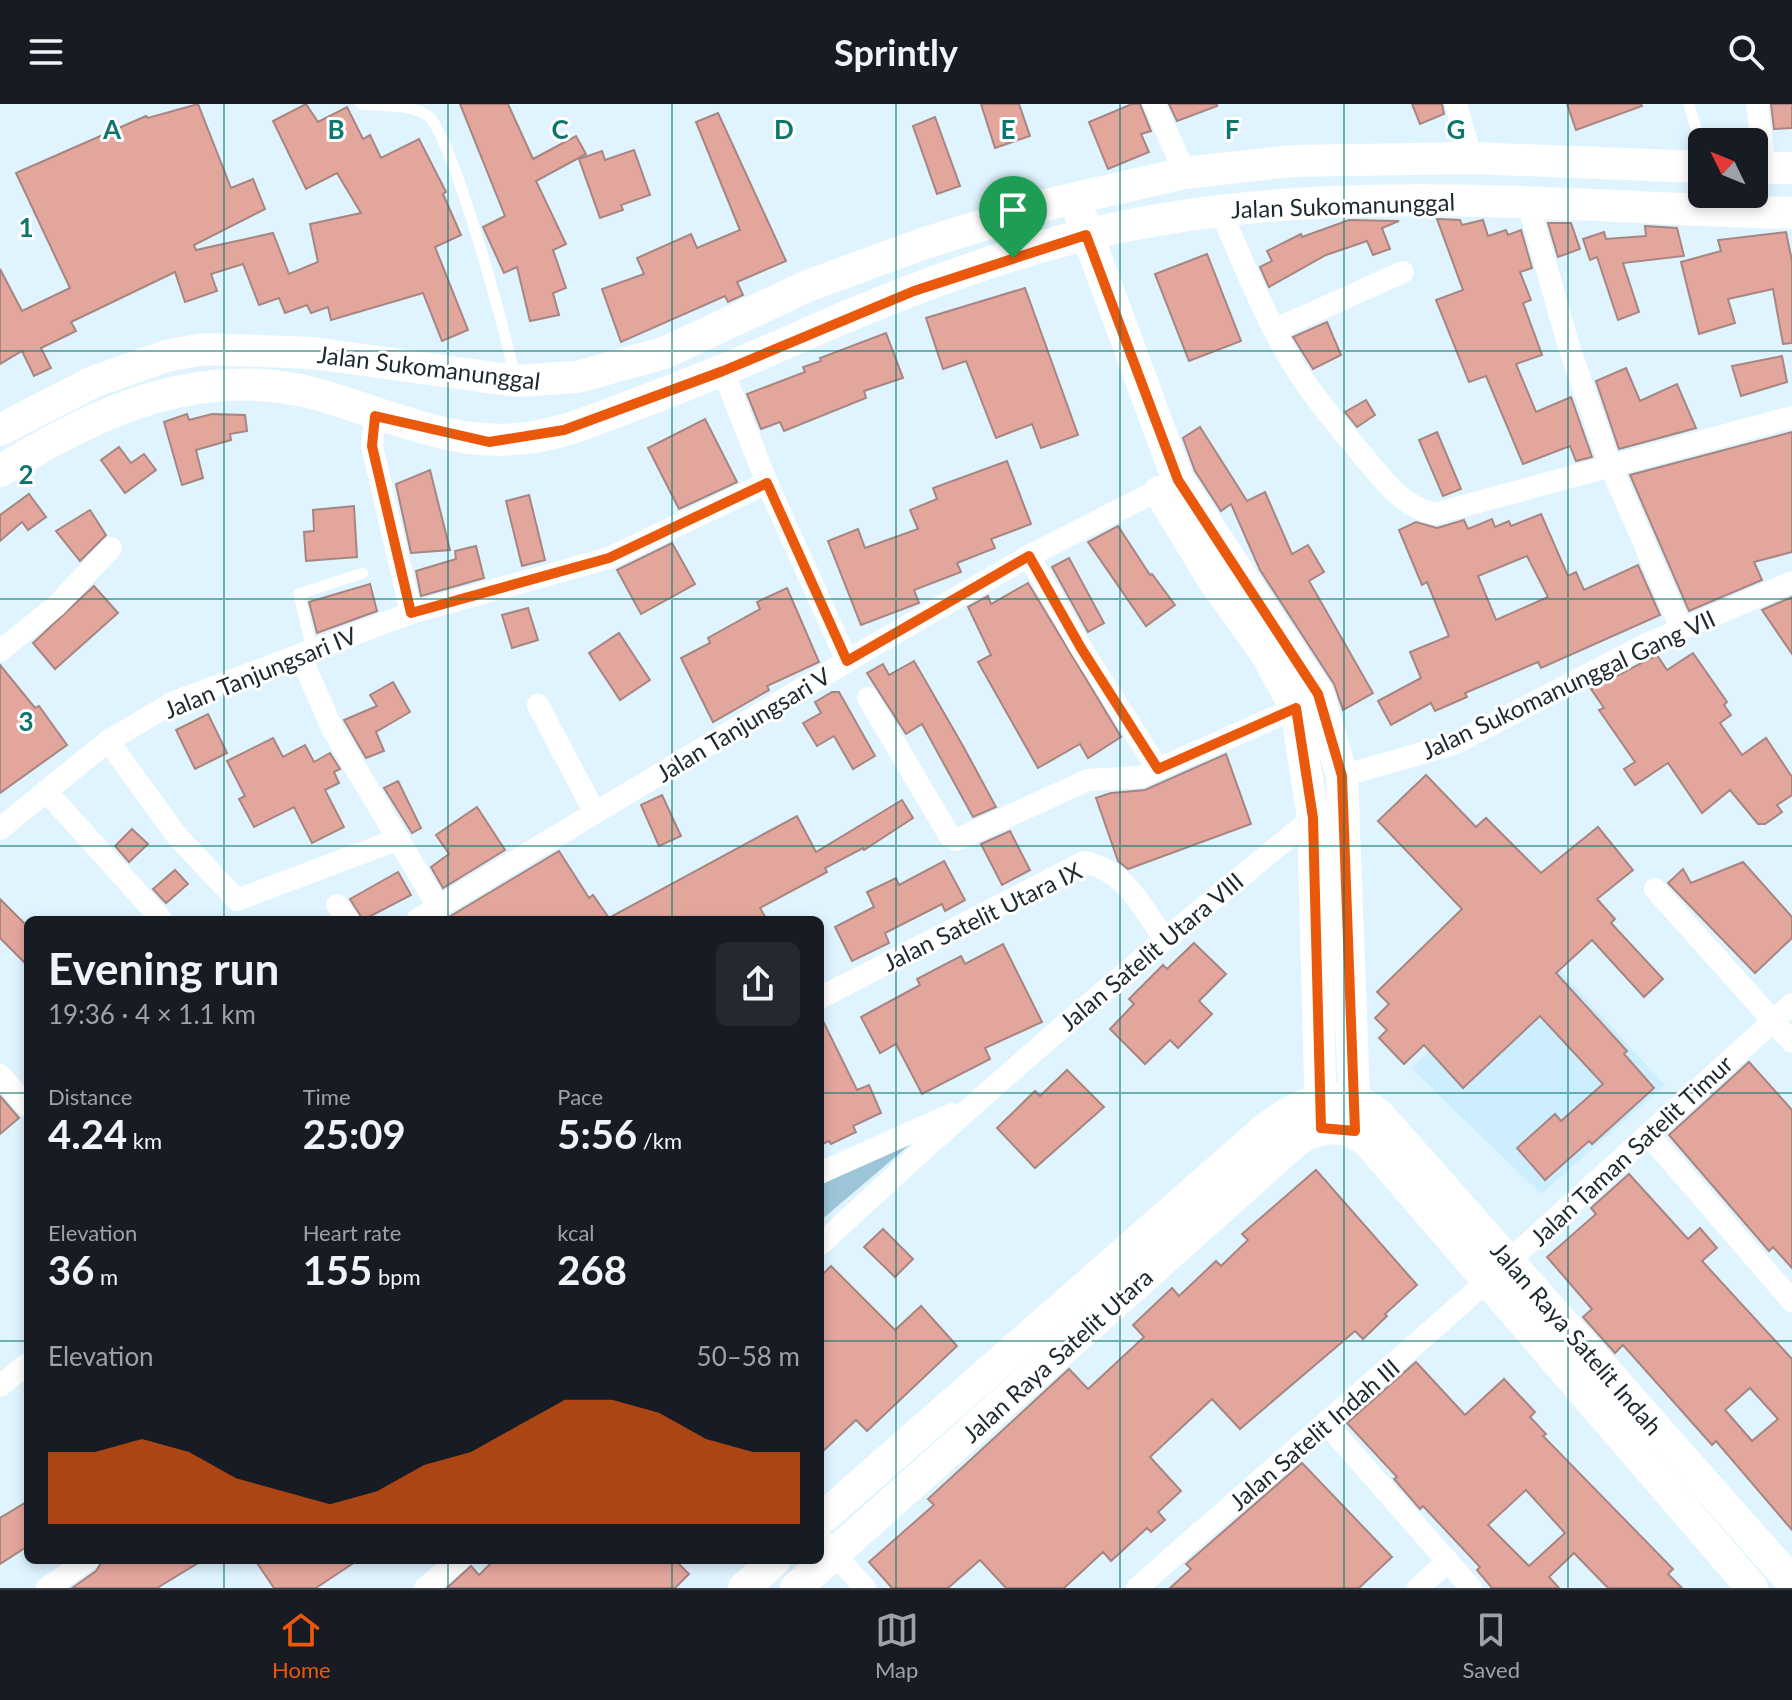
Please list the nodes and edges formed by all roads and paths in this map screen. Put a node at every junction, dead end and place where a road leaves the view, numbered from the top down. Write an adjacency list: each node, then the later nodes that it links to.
1 (361, 104): 19 (lane)
2 (1154, 104): 10 (street)
3 (1456, 104): 7 (street)
4 (1689, 104): 6 (lane)
5 (1757, 104): 9 (street)
6 (1696, 128)
7 (1471, 158): 8 (street, Jalan Sukomanunggal); 10 (street, Jalan Sukomanunggal)
8 (1688, 166)
9 (1770, 168)
10 (1185, 173): 11 (street, Jalan Sukomanunggal)
11 (1065, 201): 15 (street); 19 (street, Jalan Sukomanunggal)
12 (1528, 203): 13 (street, Jalan Sukomanunggal); 14 (street, Jalan Sukomanunggal); 23 (street)
13 (1219, 209): 15 (street, Jalan Sukomanunggal); 17 (street)
14 (1792, 213)
15 (1076, 238): 18 (street, Jalan Sukomanunggal); 26 (street)
16 (1403, 272): 17 (street)
17 (1274, 330): 23 (street)
18 (723, 371): 20 (street, Jalan Sukomanunggal); 25 (street)
19 (516, 381): 22 (street, Jalan Sukomanunggal)
20 (375, 416): 24 (street, Jalan Sukomanunggal); 31 (street)
21 (1792, 417): 23 (street)
22 (0, 430)
23 (1610, 465): 32 (street)
24 (0, 471)
25 (767, 483): 31 (street, Jalan Tanjungsari IV); 35 (street)
26 (1169, 486): 28 (street, Jalan Tanjungsari V); 38 (street); 41 (street)
27 (111, 548): 33 (street)
28 (1029, 556): 35 (street, Jalan Tanjungsari V); 40 (street)
29 (363, 573): 34 (lane)
30 (1792, 582): 32 (street, Jalan Sukomanunggal Gang VII)
31 (411, 613): 34 (street, Jalan Tanjungsari IV)
32 (1681, 628): 41 (street, Jalan Sukomanunggal Gang VII)
33 (0, 651)
34 (306, 653): 39 (street, Jalan Tanjungsari IV); 46 (street)
35 (847, 661): 43 (street, Jalan Tanjungsari V)
36 (868, 698): 40 (street)
37 (538, 705): 43 (street)
38 (1296, 708): 40 (street); 44 (street)
39 (108, 741): 42 (street, Jalan Tanjungsari IV); 46 (street)
40 (1158, 769)
41 (1342, 776): 44 (street)
42 (46, 791): 45 (street, Jalan Tanjungsari IV); 49 (street)
43 (595, 813): 48 (street, Jalan Tanjungsari V)
44 (1328, 816): 51 (street, Jalan Satelit Utara VIII); 59 (street); 60 (street)
45 (0, 829)
46 (399, 839): 48 (street)
47 (1655, 889): 54 (street)
48 (439, 908): 50 (street, Jalan Tanjungsari V)
49 (158, 916)
50 (424, 916)
51 (1164, 938): 52 (street, Jalan Satelit Utara IX); 58 (street, Jalan Satelit Utara VIII)
52 (824, 996)
53 (1792, 1004): 54 (street, Jalan Taman Satelit Timur)
54 (1772, 1021): 55 (street); 61 (street, Jalan Taman Satelit Timur)
55 (1792, 1042)
56 (0, 1075): 57 (street)
57 (24, 1102)
58 (968, 1106): 62 (street, Jalan Satelit Utara VIII); 63 (street, Jalan Satelit Utara VIII)
59 (1321, 1112): 60 (street, Jalan Raya Satelit Indah); 69 (street, Jalan Raya Satelit Utara); 70 (street, Jalan Raya Satelit Utara)
60 (1355, 1116): 64 (street, Jalan Raya Satelit Indah)
61 (1648, 1134): 64 (street, Jalan Taman Satelit Timur); 65 (street)
62 (824, 1171)
63 (824, 1241)
64 (1500, 1270): 68 (street, Jalan Satelit Indah III); 76 (street, Jalan Raya Satelit Indah); 85 (street, Jalan Raya Satelit Indah)
65 (1792, 1301)
66 (24, 1366): 67 (street)
67 (0, 1386)
68 (1326, 1423): 71 (street); 82 (street, Jalan Satelit Indah III)
69 (824, 1516)
70 (827, 1546): 81 (street)
71 (1448, 1561): 83 (street); 84 (street)
72 (82, 1564): 77 (street)
73 (454, 1564): 78 (street)
74 (771, 1564): 79 (street)
75 (814, 1564): 80 (street, Jalan Raya Satelit Utara)
76 (1792, 1582)
77 (47, 1588)
78 (425, 1588)
79 (744, 1588)
80 (796, 1588)
81 (865, 1588)
82 (1137, 1588)
83 (1418, 1588)
84 (1471, 1588)
85 (1752, 1588)

